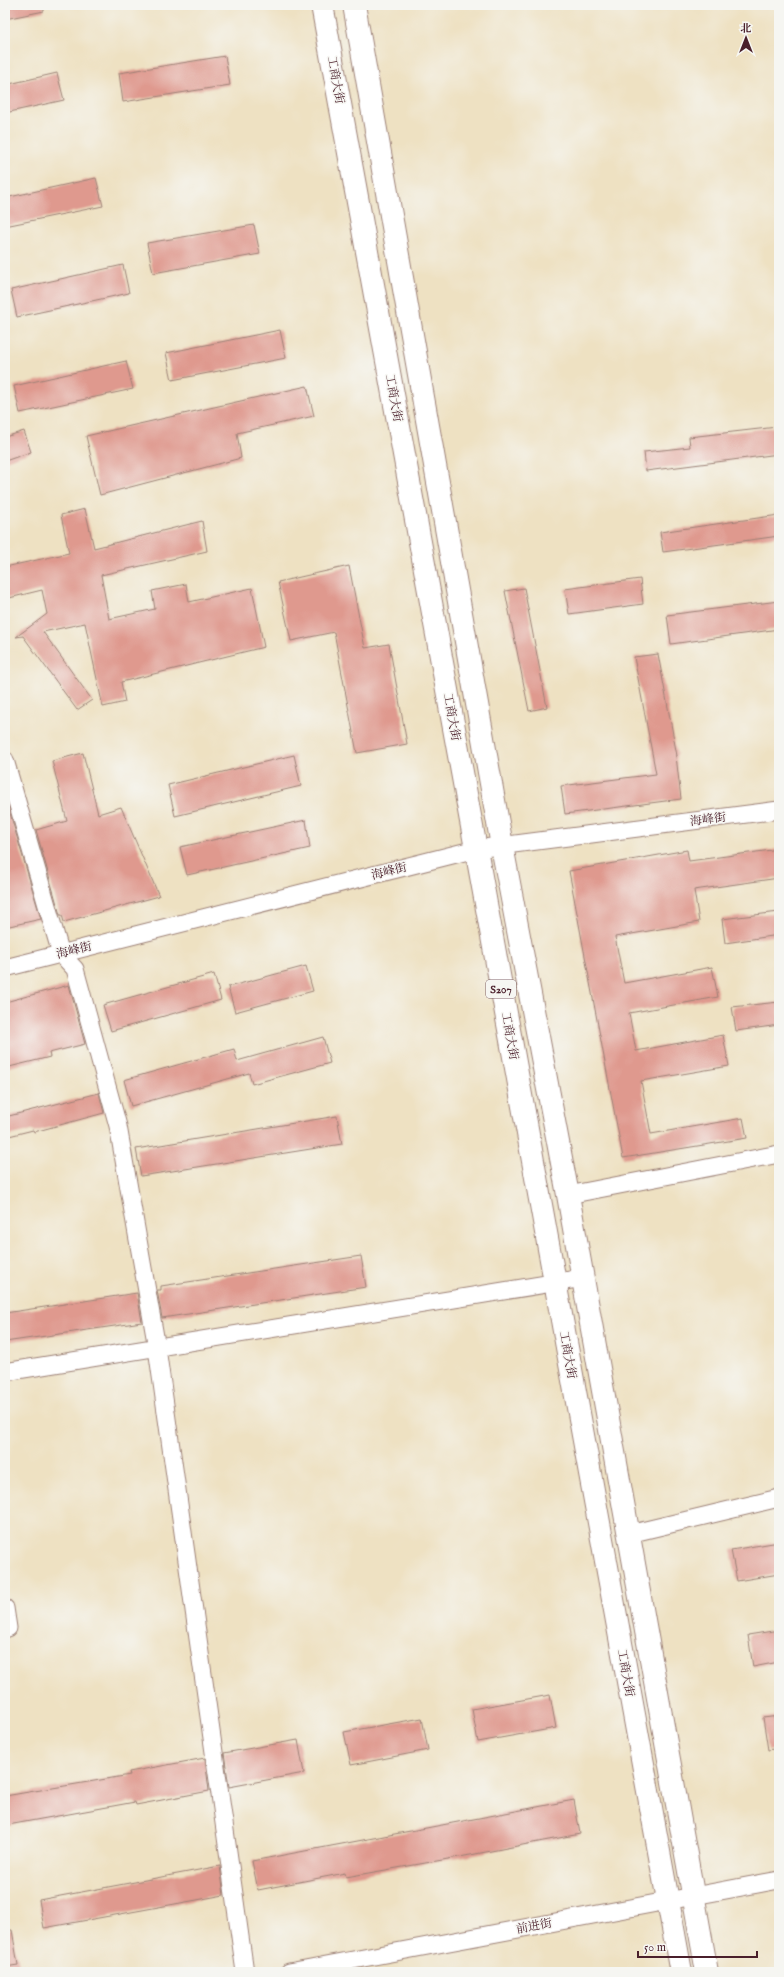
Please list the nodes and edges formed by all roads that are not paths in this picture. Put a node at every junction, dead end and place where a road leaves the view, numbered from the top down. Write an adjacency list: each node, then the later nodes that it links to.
1 (322, 5): 6 (main road, 工商大街 / S207)
2 (354, 5): 5 (main road, S207)
3 (5, 760): 7 (street)
4 (779, 810): 5 (street, 海峰街)
5 (502, 846): 6 (street, 海峰街); 10 (main road, S207)
6 (476, 850): 7 (street, 海峰街); 12 (main road, 工商大街 / S207)
7 (61, 954): 8 (street, 海峰街); 13 (street)
8 (5, 968)
9 (779, 1154): 10 (street)
10 (568, 1195): 11 (main road, S207)
11 (583, 1278): 12 (street); 16 (main road, S207)
12 (555, 1284): 13 (street); 21 (main road, 工商大街 / S207)
13 (157, 1348): 14 (street); 22 (street)
14 (5, 1372)
15 (779, 1498): 16 (street)
16 (628, 1534): 20 (main road, S207)
17 (5, 1608): 18 (street)
18 (8, 1628)
19 (779, 1880): 20 (street, 前进街)
20 (693, 1896): 21 (street, 前进街); 25 (main road, S207)
21 (668, 1901): 23 (street, 前进街); 24 (main road, 工商大街 / S207)
22 (245, 1972)
23 (288, 1972)
24 (681, 1972)
25 (706, 1972)

